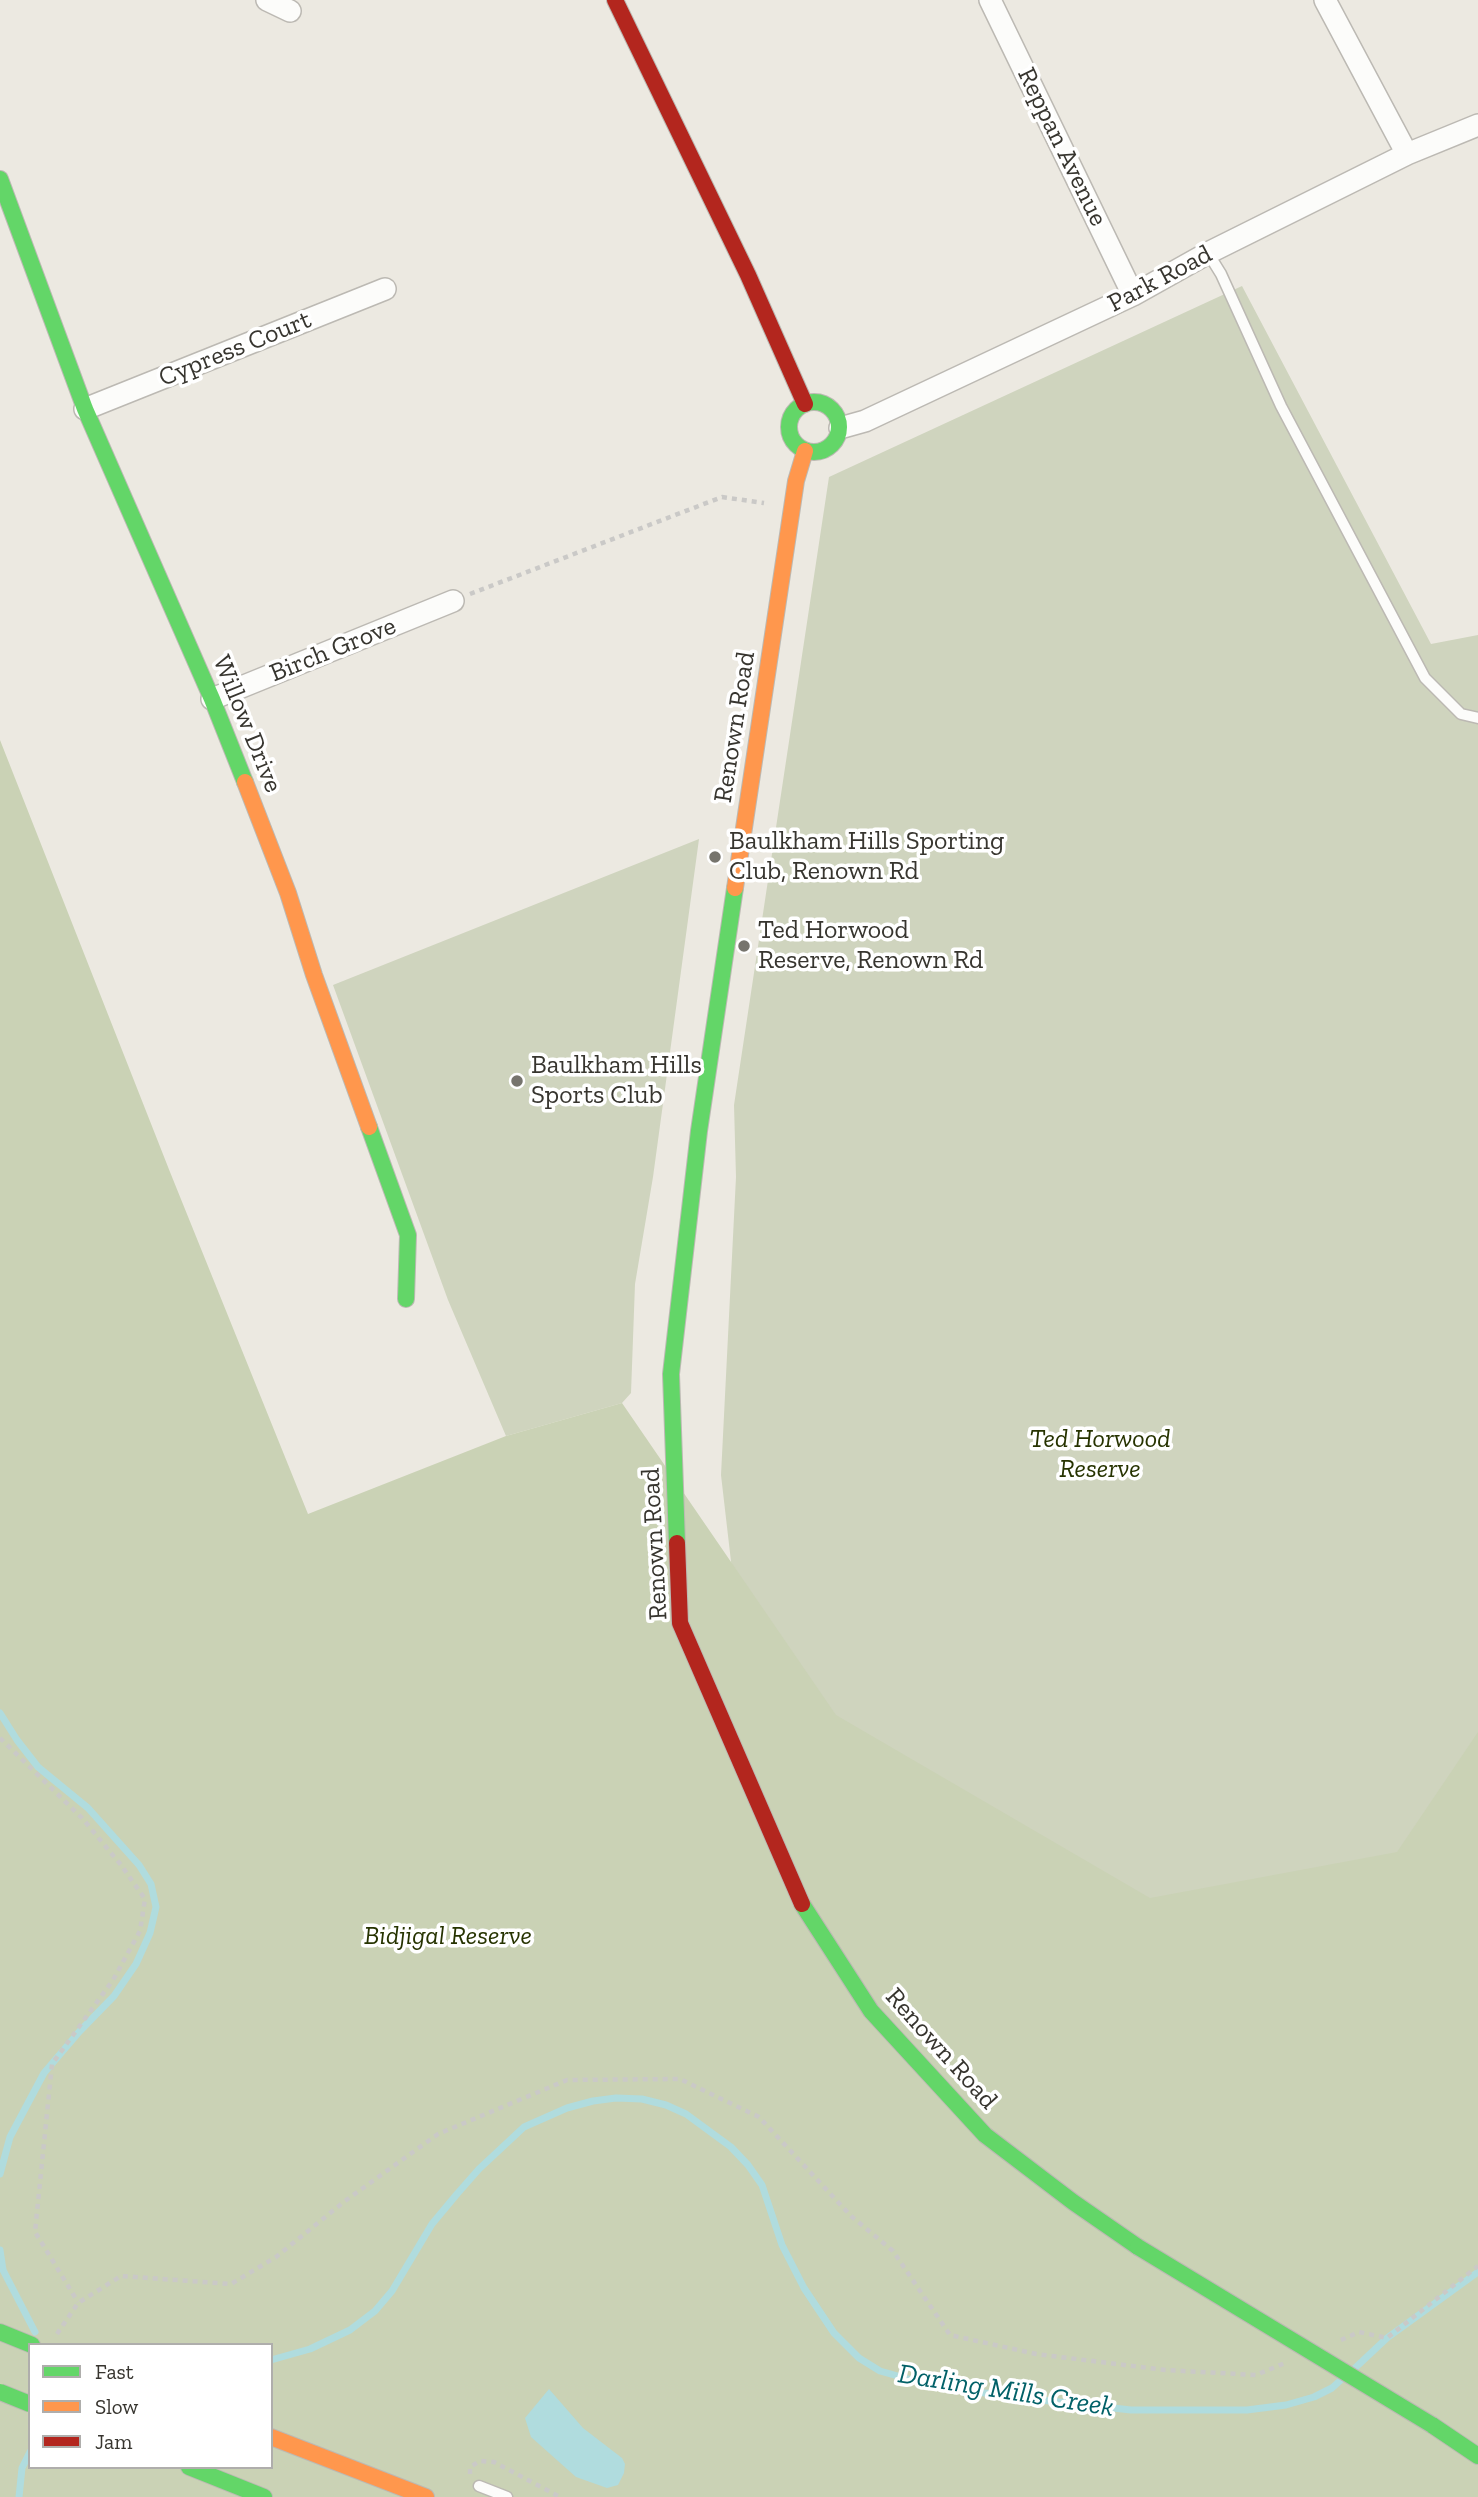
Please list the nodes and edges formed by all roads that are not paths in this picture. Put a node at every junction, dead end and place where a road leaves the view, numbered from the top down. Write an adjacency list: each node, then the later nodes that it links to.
1 (267, 0): 5 (street)
2 (615, 0): 12 (main road)
3 (990, 0): 11 (street, Reppan Avenue)
4 (1325, 0): 7 (street)
5 (290, 11)
6 (1478, 125): 7 (street, Park Road)
7 (1408, 154): 9 (street, Park Road)
8 (0, 179): 13 (main road, Willow Drive)
9 (1208, 253): 11 (street, Park Road); 18 (lane)
10 (385, 289): 13 (street, Cypress Court)
11 (1133, 295): 14 (street, Park Road)
12 (805, 404): 14 (main road); 15 (main road)
13 (85, 410): 17 (main road, Willow Drive)
14 (840, 428): 15 (main road)
15 (805, 451): 25 (main road, Renown Road, bridge)
16 (453, 601): 17 (street, Birch Grove)
17 (212, 699): 19 (main road, Willow Drive)
18 (1478, 718)
19 (406, 1299)
20 (0, 2332): 21 (main road)
21 (28, 2343)
22 (0, 2392): 23 (main road, bridge)
23 (28, 2403)
24 (273, 2438): 29 (main road)
25 (1478, 2456)
26 (194, 2469): 28 (main road)
27 (479, 2486): 30 (lane)
28 (264, 2497)
29 (426, 2497)
30 (507, 2497)

